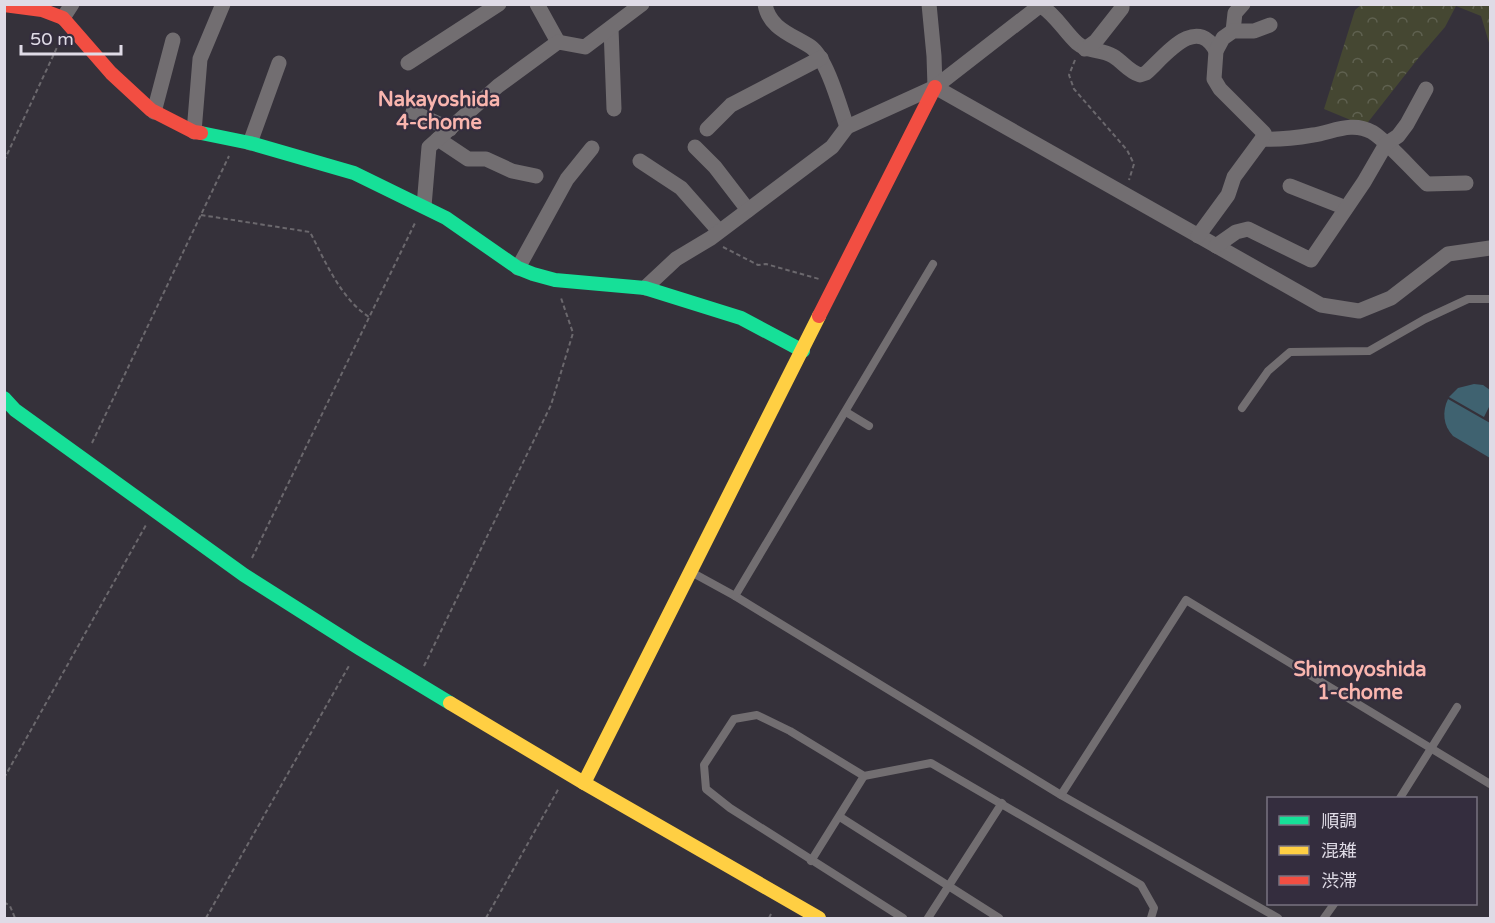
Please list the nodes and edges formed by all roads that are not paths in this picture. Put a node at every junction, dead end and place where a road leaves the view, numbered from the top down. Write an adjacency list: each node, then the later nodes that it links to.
1 (72, 4): 12 (street)
2 (223, 4): 30 (street)
3 (499, 4): 22 (street)
4 (537, 4): 17 (street)
5 (642, 4): 14 (street)
6 (765, 4): 20 (street)
7 (929, 4): 23 (street)
8 (1122, 4): 18 (street)
9 (1243, 4): 15 (street)
10 (4, 5): 12 (street)
11 (1041, 5): 18 (street); 23 (street)
12 (66, 21): 26 (street)
13 (1270, 25): 15 (street)
14 (610, 28): 17 (street); 25 (street)
15 (1233, 31): 19 (street)
16 (173, 40): 26 (street)
17 (558, 42): 31 (street)
18 (1084, 48): 19 (street)
19 (1216, 51): 32 (street)
20 (822, 58): 28 (street); 29 (street)
21 (279, 63): 33 (street)
22 (408, 63)
23 (935, 87): 28 (street); 45 (street); 52 (street)
24 (1425, 89): 34 (street)
25 (614, 109)
26 (154, 112): 30 (street)
27 (413, 112): 31 (street)
28 (847, 127): 43 (street)
29 (707, 129)
30 (194, 132): 33 (street)
31 (444, 134): 38 (street); 41 (street)
32 (1262, 139): 34 (street); 45 (street)
33 (243, 141): 41 (street)
34 (1386, 144): 39 (street); 42 (street)
35 (694, 147): 43 (street)
36 (592, 148): 49 (street)
37 (640, 161): 44 (street)
38 (536, 176)
39 (1466, 183)
40 (1290, 186): 42 (street)
41 (424, 206): 49 (street)
42 (1346, 208): 46 (street)
43 (748, 210): 44 (street)
44 (716, 234): 50 (street)
45 (1198, 236): 46 (street)
46 (1216, 246): 47 (street)
47 (1491, 248)
48 (933, 264): 55 (lane)
49 (518, 268): 50 (street)
50 (645, 288): 52 (street)
51 (1491, 299): 54 (lane)
52 (803, 351): 57 (street)
53 (4, 399): 62 (street)
54 (1242, 408)
55 (846, 412): 56 (lane); 58 (lane)
56 (869, 426)
57 (691, 573): 58 (lane); 62 (street)
58 (735, 596): 64 (lane)
59 (1457, 707): 60 (lane)
60 (1433, 747): 63 (lane); 64 (lane); 65 (lane)
61 (864, 776): 66 (lane); 67 (lane); 68 (lane)
62 (584, 783): 71 (street)
63 (1491, 784)
64 (1061, 795): 76 (lane)
65 (1401, 797)
66 (1002, 803): 69 (lane); 75 (lane)
67 (840, 817): 68 (lane); 69 (lane)
68 (812, 861): 72 (lane)
69 (949, 887): 73 (lane); 74 (lane)
70 (1333, 905): 77 (lane)
71 (819, 918)
72 (903, 918)
73 (928, 918)
74 (999, 918)
75 (1151, 918)
76 (1278, 918)
77 (1324, 918)

